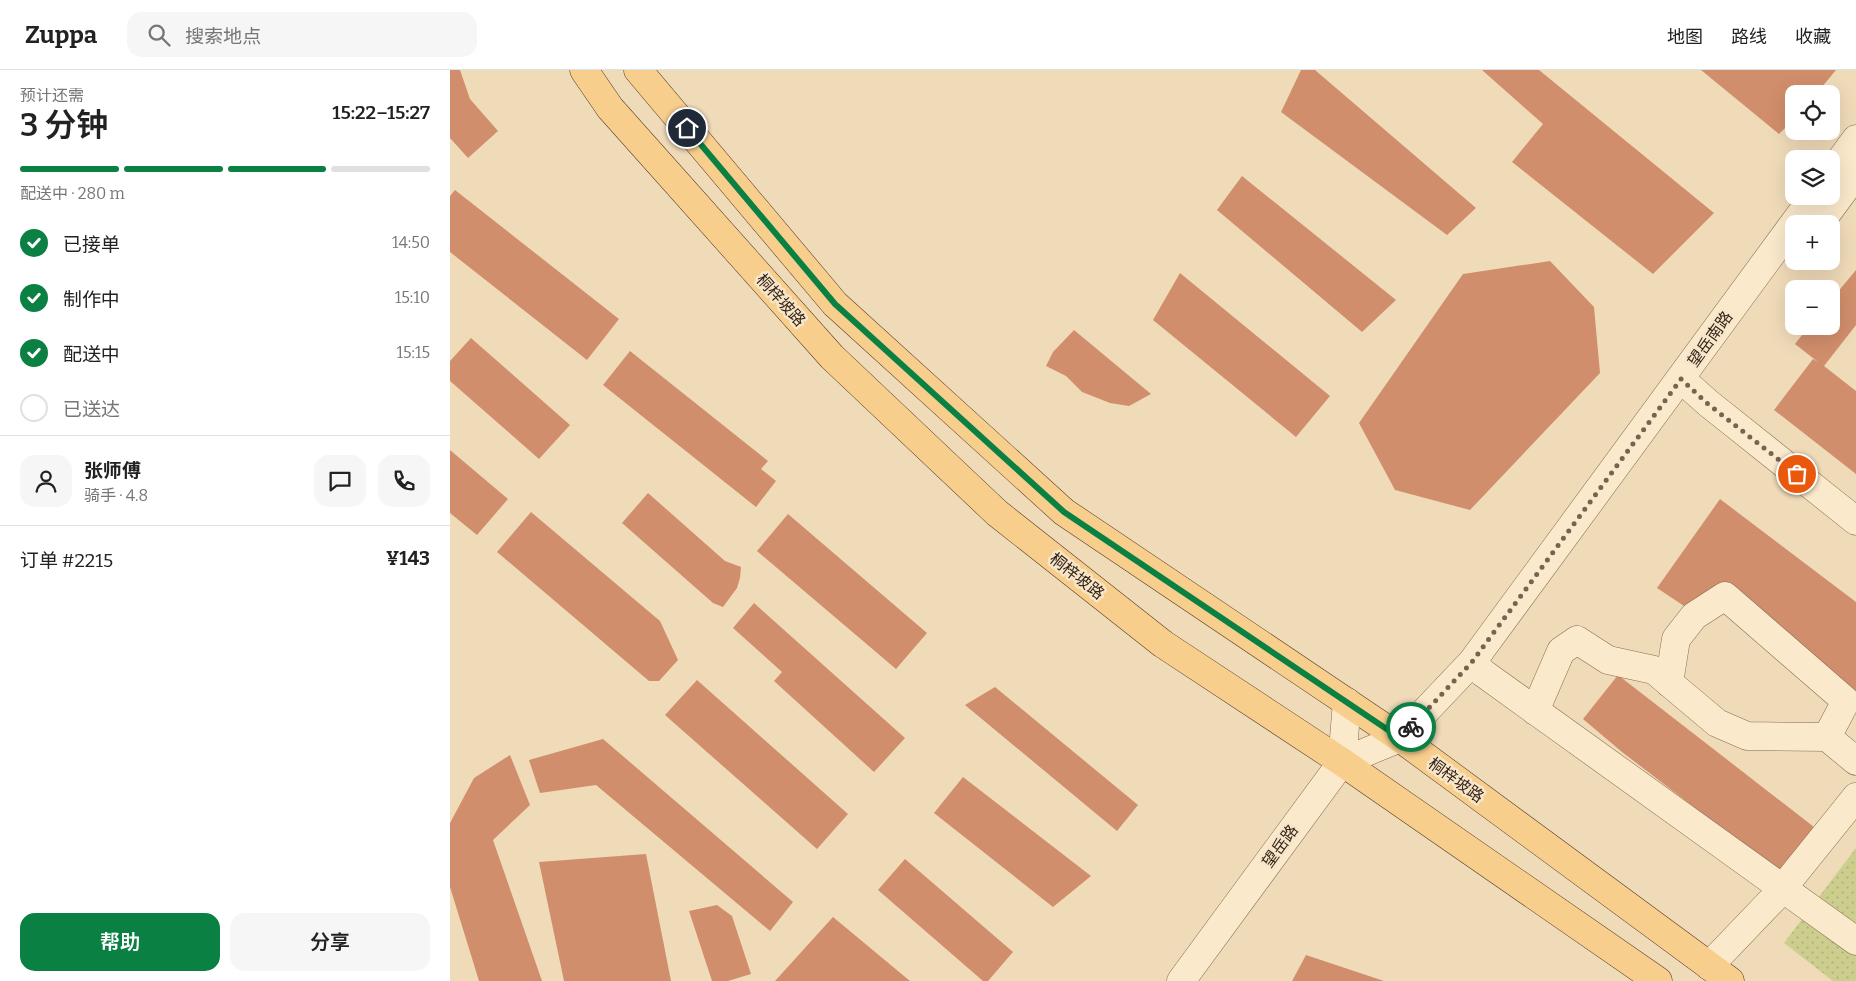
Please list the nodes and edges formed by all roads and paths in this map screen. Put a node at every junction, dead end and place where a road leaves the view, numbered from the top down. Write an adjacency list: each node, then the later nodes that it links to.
1 (584, 70): 17 (main road, 桐梓坡路)
2 (638, 70): 12 (main road, 桐梓坡路)
3 (1856, 139): 4 (street)
4 (1840, 160)
5 (1856, 174): 7 (street)
6 (1807, 205): 8 (street, 望岳南路)
7 (1825, 215)
8 (1681, 379): 9 (street); 10 (street, 望岳南路)
9 (1856, 521)
10 (1472, 662): 13 (street); 15 (street, 望岳南路)
11 (1669, 683): 13 (street); 14 (street); 14 (street)
12 (1347, 702): 15 (main road, 桐梓坡路); 17 (street)
13 (1535, 711): 19 (street)
14 (1827, 736): 16 (street)
15 (1400, 738): 17 (street); 21 (main road, 桐梓坡路)
16 (1856, 761)
17 (1342, 762): 22 (street, 望岳路); 23 (main road, 桐梓坡路)
18 (1856, 797): 19 (street)
19 (1783, 888): 20 (street); 21 (street)
20 (1856, 941)
21 (1719, 973)
22 (1181, 981)
23 (1658, 981)

